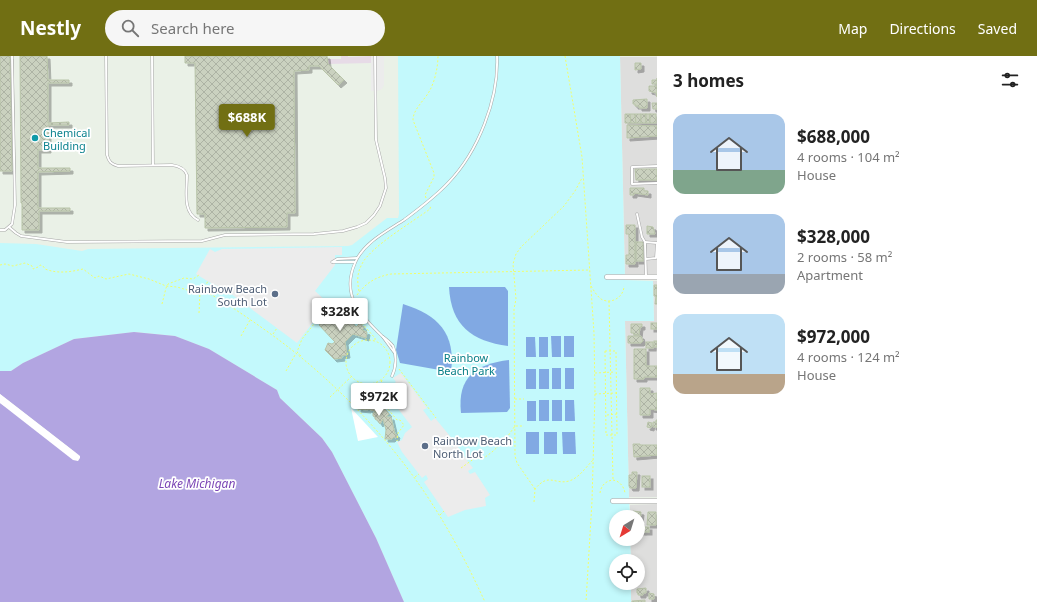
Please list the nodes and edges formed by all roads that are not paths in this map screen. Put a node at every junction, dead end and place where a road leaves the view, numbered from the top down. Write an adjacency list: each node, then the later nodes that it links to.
1 (12, 56): 11 (lane)
2 (106, 56): 6 (lane)
3 (152, 56): 6 (lane)
4 (375, 56): 11 (lane)
5 (497, 56): 14 (lane)
6 (152, 166): 10 (lane)
7 (657, 166): 8 (lane)
8 (657, 183)
9 (637, 214): 13 (lane)
10 (198, 220)
11 (9, 227): 12 (lane)
12 (0, 230)
13 (645, 242): 15 (lane); 15 (lane)
14 (357, 258): 16 (lane); 16 (lane)
15 (646, 259): 17 (lane)
16 (355, 262): 20 (lane)
17 (646, 276): 18 (street); 19 (street)
18 (607, 277)
19 (657, 277)
20 (392, 376)
21 (613, 501): 22 (street)
22 (657, 501)

